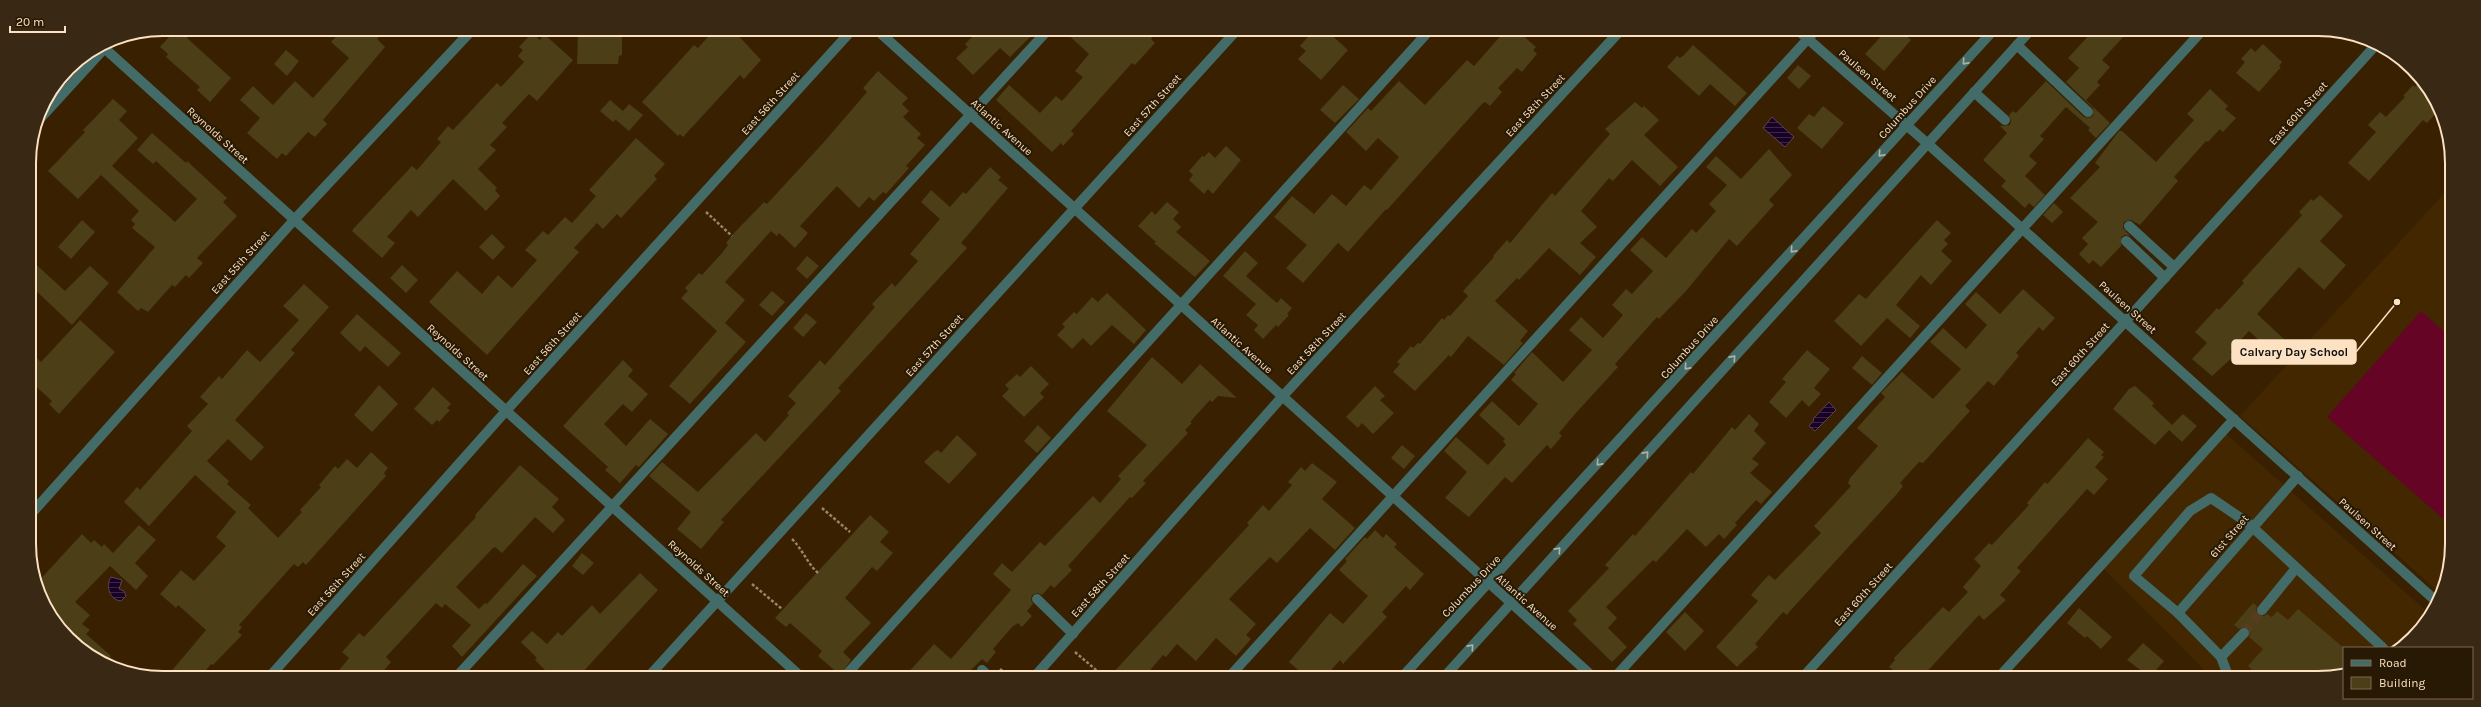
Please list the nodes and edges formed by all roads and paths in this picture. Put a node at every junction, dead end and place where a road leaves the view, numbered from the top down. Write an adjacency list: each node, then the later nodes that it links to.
1 (466, 36): 26 (street, East 55th Street)
2 (847, 36): 24 (street, East 56th Street)
3 (884, 36): 20 (street, Atlantic Avenue)
4 (1042, 36): 20 (street)
5 (1231, 36): 25 (street, East 57th Street)
6 (1424, 36): 33 (street)
7 (1615, 36): 35 (street, East 58th Street)
8 (1807, 36): 39 (street)
9 (1809, 36): 22 (street, Paulsen Street)
10 (1988, 36): 22 (street, Columbus Drive, one-way to 22)
11 (2025, 36): 13 (street)
12 (2197, 36): 28 (street)
13 (2017, 45): 17 (street); 19 (street)
14 (2373, 49): 31 (street, East 60th Street)
15 (106, 50): 26 (street, Reynolds Street)
16 (96, 54): 18 (street)
17 (1974, 92): 21 (street); 23 (street)
18 (48, 110)
19 (2088, 112)
20 (970, 115): 25 (street, Atlantic Avenue); 41 (street)
21 (2005, 120)
22 (1907, 125): 23 (street, Paulsen Street); 49 (street, Columbus Drive, one-way to 49)
23 (1928, 144): 28 (street, Paulsen Street); 53 (street, one-way to 23)
24 (696, 202): 29 (path); 36 (street, East 56th Street)
25 (1074, 209): 33 (street, Atlantic Avenue); 40 (street, East 57th Street)
26 (294, 220): 36 (street, Reynolds Street); 42 (street, East 55th Street)
27 (2129, 226): 31 (street)
28 (2023, 229): 34 (street, Paulsen Street); 73 (street)
29 (732, 236)
30 (2126, 240): 32 (street)
31 (2174, 267): 32 (street, East 60th Street)
32 (2165, 278): 34 (street, East 60th Street)
33 (1181, 305): 35 (street, Atlantic Avenue); 66 (street)
34 (2126, 322): 37 (street, Paulsen Street); 74 (street, East 60th Street)
35 (1282, 397): 39 (street, Atlantic Avenue); 58 (street, East 58th Street)
36 (506, 412): 41 (street, Reynolds Street); 62 (street, East 56th Street)
37 (2234, 419): 38 (street, Paulsen Street); 75 (street)
38 (2298, 476): 43 (street, 61st Street); 50 (street, Paulsen Street)
39 (1393, 496): 49 (street, Atlantic Avenue); 69 (street)
40 (811, 498): 44 (street, East 57th Street); 45 (path)
41 (611, 506): 52 (street, Reynolds Street); 63 (street)
42 (36, 508)
43 (2252, 528): 46 (street); 56 (street, 61st Street); 56 (street)
44 (783, 529): 47 (path); 48 (street, East 57th Street)
45 (850, 532)
46 (2296, 568): 55 (street); 60 (street)
47 (818, 573)
48 (741, 574): 52 (street, East 57th Street); 54 (path)
49 (1489, 584): 53 (street, Atlantic Avenue); 70 (street, Columbus Drive)
50 (2433, 598)
51 (1037, 599): 58 (street)
52 (717, 601): 64 (street, East 57th Street); 65 (street, Reynolds Street)
53 (1510, 603): 71 (street, one-way to 53); 72 (street, Atlantic Avenue)
54 (782, 609)
55 (2262, 610)
56 (2178, 613): 61 (street)
57 (2244, 633): 61 (street)
58 (1073, 634): 59 (street, East 58th Street)
59 (1065, 642): 67 (street, East 58th Street); 68 (path)
60 (2382, 647)
61 (2221, 657): 76 (street)
62 (275, 671)
63 (462, 671)
64 (654, 671)
65 (795, 671)
66 (850, 671)
67 (1040, 671)
68 (1098, 671)
69 (1235, 671)
70 (1408, 671)
71 (1449, 671)
72 (1586, 671)
73 (1621, 671)
74 (1808, 671)
75 (2004, 671)
76 (2226, 671)

